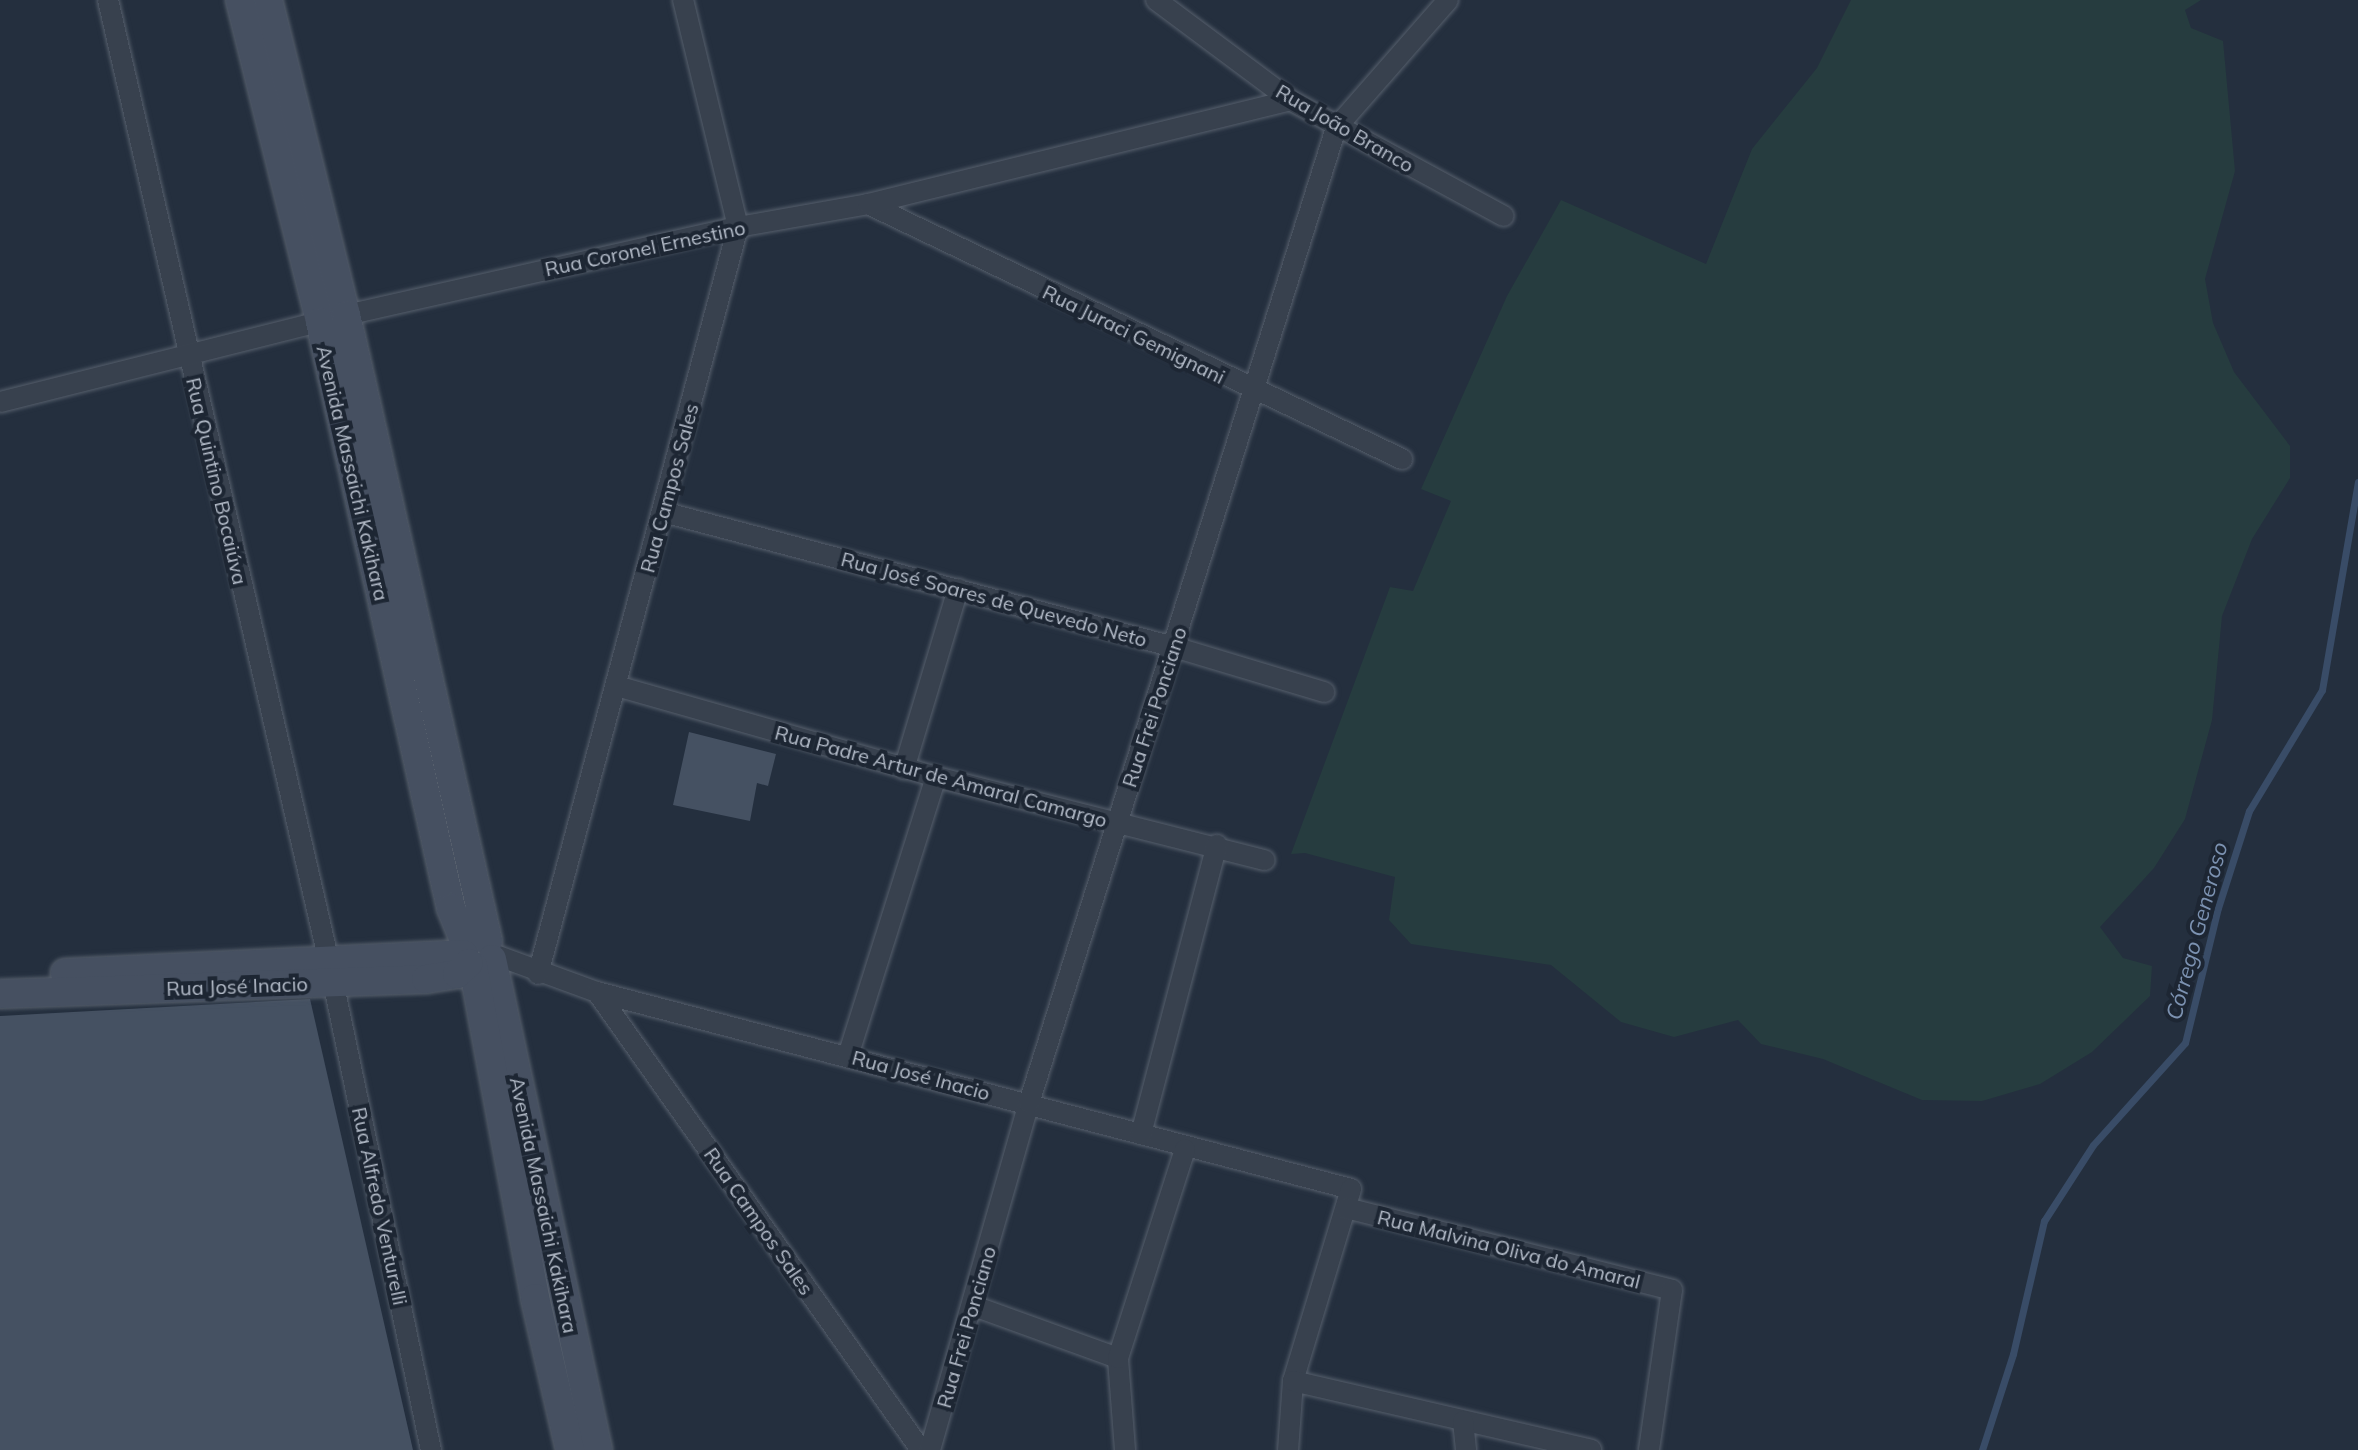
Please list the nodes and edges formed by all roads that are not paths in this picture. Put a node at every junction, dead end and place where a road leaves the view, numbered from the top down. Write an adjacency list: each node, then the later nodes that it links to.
1 (108, 0): 13 (street, Rua Quintino Bocaiúva)
2 (240, 0): 12 (street, Avenida Massaichi Kakihara)
3 (268, 0): 12 (street, Avenida Massaichi Kakihara)
4 (683, 0): 11 (street, Rua Campos Sales)
5 (1156, 0): 7 (street, Rua João Branco)
6 (1448, 0): 8 (street, Rua Frei Ponciano)
7 (1290, 100): 8 (street, Rua João Branco); 9 (street, Rua Coronel Ernestino)
8 (1336, 128): 10 (street, Rua João Branco); 14 (street, Rua Frei Ponciano)
9 (868, 204): 11 (street, Rua Coronel Ernestino); 14 (street, Rua Juraci Gemignani)
10 (1504, 216)
11 (738, 227): 12 (street, Rua Coronel Ernestino); 17 (street, Rua Campos Sales)
12 (333, 318): 13 (street, Rua Coronel Ernestino); 27 (street, Avenida Massaichi Kakihara)
13 (188, 356): 15 (street, Rua Coronel Ernestino); 28 (street, Rua Quintino Bocaiúva)
14 (1250, 391): 16 (street, Rua Juraci Gemignani); 19 (street, Rua Frei Ponciano)
15 (0, 402)
16 (1402, 459)
17 (663, 512): 18 (street, Rua José Soares de Quevedo Neto); 20 (street, Rua Campos Sales)
18 (958, 589): 19 (street, Rua José Soares de Quevedo Neto); 22 (street)
19 (1174, 647): 21 (street, Rua José Soares de Quevedo Neto); 24 (street, Rua Frei Ponciano)
20 (617, 686): 22 (street, Rua Padre Artur de Amaral Camargo); 29 (street, Rua Campos Sales)
21 (1324, 692)
22 (904, 769): 23 (street, Rua Padre Artur de Amaral Camargo)
23 (936, 777): 24 (street, Rua Padre Artur de Amaral Camargo); 33 (street)
24 (1116, 823): 25 (street, Rua Padre Artur de Amaral Camargo); 34 (street, Rua Frei Ponciano)
25 (1217, 845): 26 (street, Rua Padre Artur de Amaral Camargo); 35 (street)
26 (1265, 860)
27 (478, 955): 28 (street, Rua José Inacio); 29 (street, Rua José Inacio); 43 (street, Avenida Massaichi Kakihara); 44 (street, Avenida Massaichi Kakihara)
28 (331, 973): 30 (street, Rua José Inacio); 32 (street, Rua José Inacio); 42 (street, Rua Alfredo Venturelli)
29 (538, 974): 31 (street, Rua José Inacio)
30 (0, 975)
31 (597, 992): 33 (street, Rua José Inacio); 45 (street, Rua Campos Sales)
32 (0, 994)
33 (848, 1056): 34 (street, Rua José Inacio)
34 (1029, 1103): 35 (street, Rua José Inacio); 38 (street, Rua Frei Ponciano)
35 (1141, 1134): 36 (street, Rua José Inacio)
36 (1185, 1149): 37 (street, Rua José Inacio); 39 (street)
37 (1349, 1198): 40 (street); 51 (street, Rua Malvina Oliva do Amaral)
38 (974, 1306): 39 (street); 46 (street, Rua Frei Ponciano)
39 (1118, 1358): 47 (street)
40 (1293, 1381): 41 (street); 48 (street)
41 (1463, 1421): 49 (street); 50 (street)
42 (431, 1450)
43 (570, 1450)
44 (598, 1450)
45 (921, 1450)
46 (930, 1450)
47 (1125, 1450)
48 (1288, 1450)
49 (1466, 1450)
50 (1591, 1450)
51 (1649, 1450)

